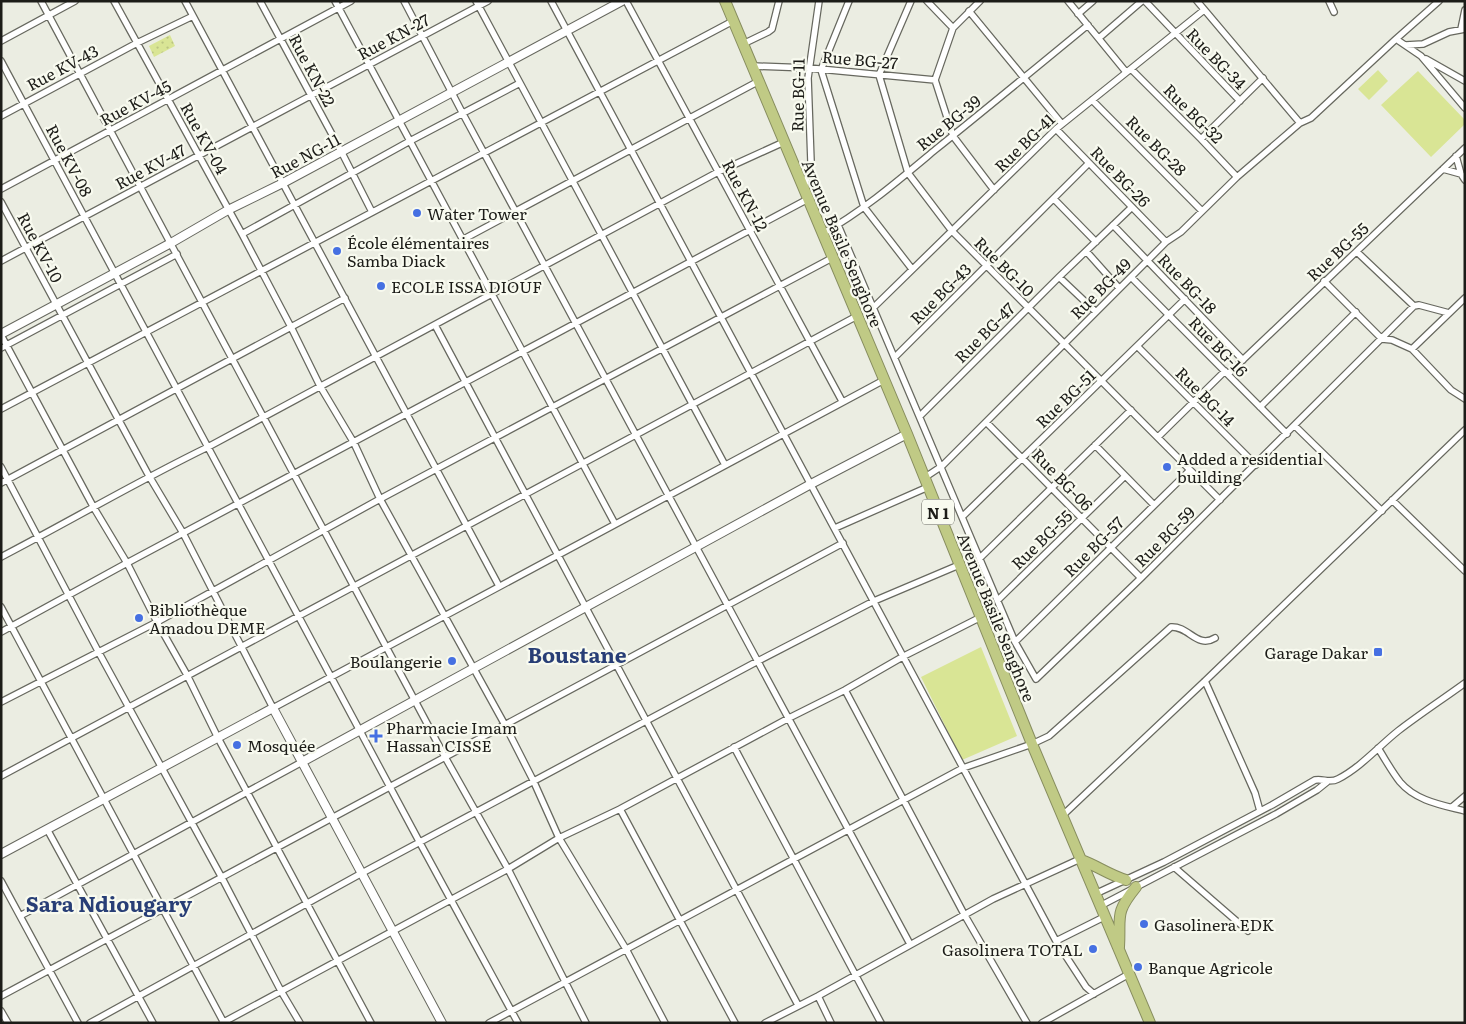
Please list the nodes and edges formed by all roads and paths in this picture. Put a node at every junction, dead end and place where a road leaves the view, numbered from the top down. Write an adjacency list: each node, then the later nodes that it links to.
1 (41, 1): 32 (street)
2 (75, 1): 32 (street)
3 (114, 1): 45 (street, Rue KV-04)
4 (185, 1): 33 (street)
5 (260, 1): 42 (street, Rue KN-22)
6 (335, 1): 26 (street)
7 (351, 1): 26 (street, Rue KV-45)
8 (404, 1): 40 (street)
9 (488, 1): 25 (street, Rue KN-27)
10 (551, 1): 38 (street)
11 (624, 1): 38 (street, Rue NG-11); 50 (street, Rue KN-12)
12 (725, 1): 34 (highway, Avenue Basile Senghore / N 1)
13 (779, 1): 46 (street)
14 (819, 1): 54 (street, Rue BG-11)
15 (849, 1): 56 (street)
16 (911, 1): 60 (street)
17 (927, 1): 36 (street)
18 (980, 1): 29 (street)
19 (1068, 1): 31 (street, Rue BG-32)
20 (1093, 1): 31 (street)
21 (1143, 1): 39 (street, Rue BG-34); 41 (street)
22 (1197, 1): 27 (street)
23 (1329, 1): 30 (street)
24 (1439, 1): 43 (street, Rue BG-49)
25 (477, 4): 40 (street, Rue KN-27); 51 (street)
26 (338, 8): 42 (street, Rue KV-45); 52 (street)
27 (1204, 10): 39 (street, Rue BG-41); 62 (street)
28 (1465, 10): 37 (street)
29 (970, 11): 36 (street); 61 (street)
30 (1334, 12)
31 (1078, 14): 35 (street, Rue BG-32)
32 (48, 16): 44 (street); 59 (street)
33 (194, 16): 45 (street, Rue KV-43); 55 (street)
34 (733, 20): 46 (highway, Avenue Basile Senghore / N 1); 50 (street)
35 (1088, 25): 41 (street, Rue BG-32); 61 (street, Rue BG-39)
36 (954, 28): 64 (street)
37 (1463, 29): 47 (street)
38 (567, 31): 51 (street, Rue NG-11); 68 (street)
39 (1175, 34): 57 (street, Rue BG-41); 73 (street, Rue BG-34)
40 (423, 36): 52 (street, Rue KN-27); 69 (street)
41 (1099, 38): 57 (street, Rue BG-32)
42 (281, 39): 55 (street, Rue KV-45); 70 (street, Rue KN-22)
43 (1396, 39): 47 (street); 81 (street, Rue BG-49)
44 (1, 41)
45 (137, 43): 59 (street, Rue KV-43); 71 (street, Rue KV-04)
46 (742, 44): 53 (highway, Avenue Basile Senghore / N 1)
47 (1406, 45): 48 (street)
48 (1421, 56): 63 (street); 75 (street)
49 (1, 60): 74 (street, Rue KV-08)
50 (658, 60): 68 (street); 78 (street, Rue KN-12)
51 (508, 62): 67 (street); 69 (street, Rue NG-11)
52 (369, 65): 70 (street, Rue KN-27); 79 (street)
53 (753, 66): 54 (street, Rue BG-27); 65 (highway, Avenue Basile Senghore / N 1)
54 (809, 68): 56 (street, Rue BG-27); 110 (street, Rue BG-11)
55 (223, 70): 71 (street, Rue KV-45); 83 (street)
56 (822, 70): 60 (street, Rue BG-27); 117 (street)
57 (1128, 70): 72 (street, Rue BG-41); 87 (street, Rue BG-32)
58 (1465, 72): 63 (street)
59 (80, 73): 74 (street, Rue KV-43); 85 (street)
60 (879, 76): 64 (street, Rue BG-27); 100 (street, Rue BG-10)
61 (1023, 78): 82 (street); 86 (street, Rue BG-39)
62 (1263, 78): 73 (street); 81 (street)
63 (1459, 78): 66 (street)
64 (935, 80): 86 (street)
65 (759, 81): 78 (street); 89 (highway, Avenue Basile Senghore / N 1)
66 (1465, 81)
67 (520, 83): 76 (street); 80 (street)
68 (600, 91): 80 (street); 91 (street)
69 (452, 92): 76 (street); 79 (street, Rue NG-11)
70 (311, 96): 83 (street, Rue KV-47); 92 (street, Rue KN-22)
71 (168, 100): 85 (street, Rue KV-45); 94 (street, Rue KV-04)
72 (1092, 100): 82 (street, Rue BG-41); 121 (street, Rue BG-28)
73 (1240, 101): 87 (street)
74 (25, 103): 77 (street, Rue KV-43); 96 (street, Rue KV-08)
75 (1464, 106)
76 (463, 114): 88 (street); 93 (street)
77 (1, 116)
78 (689, 118): 91 (street); 99 (street, Rue KN-12)
79 (398, 120): 88 (street); 92 (street, Rue NG-11)
80 (541, 123): 93 (street); 104 (street)
81 (1300, 123): 103 (street, Rue BG-49)
82 (1062, 124): 84 (street, Rue BG-41)
83 (253, 127): 94 (street, Rue KV-47); 107 (street)
84 (1056, 128): 97 (street, Rue BG-26); 111 (street, Rue BG-41)
85 (110, 130): 96 (street, Rue KV-45); 108 (street)
86 (953, 136): 100 (street, Rue BG-39); 111 (street)
87 (1201, 139): 103 (street, Rue BG-32)
88 (410, 141): 101 (street); 106 (street)
89 (784, 142): 99 (street); 110 (highway, Avenue Basile Senghore / N 1)
90 (1465, 148): 95 (street, Rue BG-55)
91 (631, 149): 104 (street); 115 (street)
92 (341, 151): 101 (street, Rue KN-22); 107 (street, Rue NG-11)
93 (485, 152): 106 (street); 120 (street)
94 (199, 156): 108 (street, Rue KV-47); 119 (street, Rue KV-04)
95 (1456, 156): 98 (street, Rue BG-55); 102 (street)
96 (54, 160): 109 (street, Rue KV-45); 123 (street, Rue KV-08)
97 (1090, 163): 113 (street, Rue BG-43); 118 (street, Rue BG-26)
98 (1443, 169): 102 (street); 138 (street, Rue BG-55)
99 (718, 172): 115 (street); 126 (street, Rue KN-12)
100 (908, 172): 117 (street, Rue BG-39); 127 (street, Rue BG-10)
101 (353, 174): 116 (street); 122 (street, Rue KN-22)
102 (1461, 174): 105 (street)
103 (1237, 177): 121 (street, Rue BG-49)
104 (572, 180): 120 (street); 130 (street)
105 (1465, 180)
106 (431, 181): 122 (street); 131 (street)
107 (282, 183): 116 (street); 119 (street, Rue NG-11)
108 (141, 187): 123 (street, Rue KV-47); 134 (street)
109 (1, 188)
110 (804, 188): 112 (highway, Avenue Basile Senghore / N 1)
111 (994, 190): 127 (street, Rue BG-41)
112 (808, 199): 126 (street); 129 (highway, Avenue Basile Senghore / N 1)
113 (1054, 199): 132 (street); 145 (street, Rue BG-43)
114 (1, 202): 136 (street, Rue KV-10)
115 (660, 203): 130 (street); 142 (street)
116 (295, 206): 128 (street); 135 (street)
117 (864, 207): 124 (street, Rue BG-39); 146 (street)
118 (1132, 207): 125 (street, Rue BG-47); 133 (street, Rue BG-26)
119 (228, 210): 128 (street, Rue KV-04); 134 (street, Rue NG-11)
120 (516, 210): 131 (street); 144 (street)
121 (1202, 211): 133 (street, Rue BG-49)
122 (372, 212): 135 (street)
123 (85, 217): 136 (street, Rue KV-47); 148 (street, Rue KV-08)
124 (838, 225): 129 (street, Rue BG-39); 163 (street)
125 (1113, 225): 132 (street, Rue BG-47); 143 (street, Rue BG-18)
126 (749, 230): 142 (street); 153 (street, Rue KN-12)
127 (952, 231): 145 (street, Rue BG-10); 146 (street, Rue BG-41)
128 (242, 234): 147 (street, Rue KV-04)
129 (822, 234): 140 (highway, Avenue Basile Senghore / N 1)
130 (601, 235): 144 (street); 155 (street)
131 (462, 240): 156 (street)
132 (1096, 242): 137 (street, Rue BG-47)
133 (1166, 242): 143 (street, Rue BG-49)
134 (171, 243): 139 (street); 148 (street, Rue NG-11)
135 (315, 243): 147 (street); 157 (street)
136 (26, 248): 141 (street, Rue KV-47); 161 (street, Rue KV-10)
137 (1086, 251): 149 (street, Rue BG-47); 154 (street)
138 (1357, 252): 151 (street, Rue BG-55); 162 (street)
139 (177, 254): 152 (street); 160 (street)
140 (832, 258): 153 (street); 170 (highway, Avenue Basile Senghore / N 1)
141 (1, 261)
142 (691, 261): 155 (street); 171 (street)
143 (1148, 261): 150 (street, Rue BG-49); 159 (street, Rue BG-18)
144 (546, 265): 156 (street); 172 (street)
145 (986, 266): 164 (street, Rue BG-10); 186 (street, Rue BG-43)
146 (912, 269): 163 (street, Rue BG-41)
147 (261, 271): 160 (street); 174 (street, Rue KV-04)
148 (115, 273): 152 (street, Rue KV-08); 161 (street, Rue NG-11)
149 (1059, 277): 164 (street, Rue BG-47); 165 (street)
150 (1131, 277): 154 (street, Rue BG-49); 168 (street, Rue BG-16)
151 (1324, 281): 166 (street); 188 (street, Rue BG-55)
152 (121, 284): 169 (street); 175 (street, Rue KV-08)
153 (779, 286): 171 (street); 178 (street, Rue KN-12)
154 (1119, 288): 165 (street, Rue BG-49)
155 (632, 293): 172 (street); 182 (street)
156 (492, 294): 173 (street); 184 (street)
157 (345, 298): 174 (street); 185 (street)
158 (1465, 298): 167 (street)
159 (1186, 299): 168 (street, Rue BG-51); 188 (street, Rue BG-18)
160 (202, 302): 175 (street); 187 (street)
161 (56, 305): 169 (street, Rue KV-10); 176 (street, Rue NG-11)
162 (1414, 306): 167 (street); 177 (street, Rue BG-59)
163 (874, 307): 186 (street)
164 (1028, 308): 179 (street, Rue BG-10); 208 (street, Rue BG-47)
165 (1095, 312): 179 (street, Rue BG-49)
166 (1356, 312): 177 (street); 204 (street)
167 (1450, 313): 183 (street)
168 (1170, 315): 180 (street, Rue BG-51); 191 (street, Rue BG-16)
169 (63, 316): 181 (street); 189 (street, Rue KV-10)
170 (856, 316): 178 (street); 193 (highway, Avenue Basile Senghore / N 1)
171 (721, 317): 182 (street); 190 (street)
172 (576, 322): 184 (street); 192 (street)
173 (435, 325): 185 (street); 195 (street)
174 (292, 327): 187 (street); 196 (street, Rue KV-04)
175 (146, 332): 189 (street); 197 (street, Rue KV-08)
176 (1, 335): 181 (street)
177 (1382, 339): 183 (street); 212 (street, Rue BG-59)
178 (810, 342): 190 (street); 200 (street, Rue KN-12)
179 (1064, 344): 194 (street, Rue BG-10); 211 (street, Rue BG-49)
180 (1138, 346): 194 (street, Rue BG-51); 201 (street, Rue BG-14)
181 (4, 347): 198 (street)
182 (662, 348): 192 (street); 202 (street)
183 (1412, 349): 199 (street)
184 (522, 352): 195 (street); 203 (street)
185 (376, 356): 196 (street); 207 (street)
186 (895, 358): 208 (street)
187 (232, 359): 197 (street); 209 (street)
188 (1243, 360): 191 (street, Rue BG-55)
189 (88, 363): 198 (street); 210 (street, Rue KV-10)
190 (751, 373): 202 (street); 214 (street)
191 (1226, 373): 201 (street, Rue BG-55); 204 (street, Rue BG-16)
192 (606, 378): 203 (street); 215 (street)
193 (884, 380): 200 (street); 216 (highway, Avenue Basile Senghore / N 1)
194 (1102, 381): 206 (street, Rue BG-10); 224 (street, Rue BG-51)
195 (466, 382): 207 (street); 219 (street)
196 (320, 386): 209 (street); 220 (street, Rue KV-04)
197 (177, 389): 210 (street); 222 (street, Rue KV-08)
198 (32, 393): 205 (street); 223 (street)
199 (1465, 399)
200 (842, 401): 214 (street)
201 (1193, 402): 218 (street, Rue BG-55); 226 (street, Rue BG-14)
202 (692, 405): 215 (street); 227 (street)
203 (552, 407): 219 (street); 225 (street)
204 (1260, 407): 217 (street, Rue BG-16)
205 (1, 409)
206 (1131, 410): 218 (street, Rue BG-10); 221 (street)
207 (406, 414): 220 (street); 230 (street)
208 (920, 415): 228 (street)
209 (263, 417): 222 (street); 232 (street)
210 (118, 420): 223 (street); 233 (street, Rue KV-10)
211 (986, 422): 224 (street, Rue BG-06); 228 (street, Rue BG-49)
212 (1295, 426): 217 (street, Rue BG-59); 248 (street)
213 (1465, 430): 244 (street)
214 (784, 433): 227 (street); 238 (street)
215 (636, 434): 225 (street); 241 (street)
216 (907, 434): 237 (highway, Avenue Basile Senghore / N 1); 238 (street)
217 (1287, 434): 226 (street, Rue BG-59)
218 (1158, 437): 231 (street, Rue BG-10)
219 (495, 438): 230 (street); 240 (street)
220 (354, 442): 232 (street); 242 (street, Rue KV-04)
221 (1095, 445): 234 (street); 239 (street)
222 (208, 447): 233 (street); 245 (street, Rue KV-08)
223 (63, 450): 235 (street); 247 (street)
224 (1023, 458): 239 (street, Rue BG-06); 249 (street, Rue BG-51)
225 (582, 464): 240 (street); 251 (street)
226 (1256, 464): 243 (street, Rue BG-59)
227 (725, 465): 241 (street)
228 (942, 466): 237 (street, Rue BG-49); 249 (street)
229 (1, 467): 235 (street)
230 (436, 469): 242 (street); 252 (street)
231 (1190, 470): 243 (street, Rue BG-10); 246 (street, Rue BG-57)
232 (294, 474): 245 (street); 254 (street)
233 (149, 476): 247 (street); 255 (street, Rue KV-10)
234 (1125, 476): 246 (street); 250 (street, Rue BG-55)
235 (8, 480): 236 (street); 256 (street)
236 (1, 483)
237 (926, 483): 253 (street, Rue BG-49); 266 (highway, Avenue Basile Senghore / N 1)
238 (811, 484): 253 (street); 258 (street)
239 (1052, 488): 250 (street, Rue BG-06); 263 (street)
240 (525, 494): 252 (street); 260 (street)
241 (669, 495): 251 (street); 258 (street)
242 (380, 499): 254 (street); 261 (street, Rue KV-04)
243 (1220, 500): 268 (street, Rue BG-59)
244 (1392, 500): 248 (street); 267 (street)
245 (239, 504): 255 (street); 264 (street, Rue KV-08)
246 (1154, 505): 259 (street, Rue BG-57)
247 (94, 508): 256 (street); 265 (street)
248 (1382, 511): 296 (street)
249 (963, 516): 263 (street)
250 (1082, 518): 259 (street, Rue BG-06); 273 (street, Rue BG-55)
251 (615, 524): 260 (street)
252 (467, 526): 261 (street); 269 (street)
253 (835, 528): 257 (street)
254 (323, 530): 264 (street); 270 (street)
255 (183, 533): 265 (street); 271 (street, Rue KV-10)
256 (39, 537): 262 (street); 272 (street)
257 (843, 543): 274 (street); 275 (street)
258 (697, 547): 275 (street); 277 (street)
259 (1111, 548): 268 (street, Rue BG-06); 285 (street, Rue BG-57)
260 (558, 555): 269 (street); 277 (street)
261 (412, 556): 270 (street); 279 (street, Rue KV-04)
262 (1, 558)
263 (980, 558): 273 (street)
264 (268, 559): 271 (street); 278 (street, Rue KV-08)
265 (127, 563): 272 (street); 281 (street)
266 (959, 565): 274 (street); 280 (highway, Avenue Basile Senghore / N 1)
267 (1465, 571)
268 (1141, 578): 285 (street, Rue BG-59)
269 (499, 586): 279 (street)
270 (354, 587): 278 (street); 286 (street)
271 (213, 590): 281 (street); 287 (street, Rue KV-10)
272 (68, 596): 282 (street); 288 (street)
273 (998, 600): 285 (street)
274 (874, 601): 289 (street); 290 (street)
275 (728, 605): 290 (street); 291 (street)
276 (1, 607): 282 (street)
277 (586, 608): 291 (street); 292 (street)
278 (299, 616): 287 (street); 294 (street, Rue KV-08)
279 (444, 616): 286 (street); 292 (street, Rue KV-04)
280 (981, 617): 289 (street); 309 (highway, Avenue Basile Senghore / N 1)
281 (157, 622): 288 (street); 293 (street)
282 (11, 627): 283 (street); 295 (street)
283 (1, 632)
284 (1215, 638): 309 (street)
285 (1015, 642)
286 (386, 647): 294 (street); 299 (street)
287 (240, 648): 293 (street); 302 (street, Rue KV-10)
288 (98, 652): 295 (street); 301 (street)
289 (904, 656): 298 (street); 315 (street)
290 (758, 661): 303 (street); 304 (street)
291 (616, 665): 304 (street); 305 (street)
292 (475, 668): 299 (street); 305 (street, Rue KV-04)
293 (187, 675): 301 (street); 307 (street)
294 (332, 676): 302 (street); 306 (street, Rue KV-08)
295 (40, 681): 300 (street); 308 (street)
296 (1205, 681): 328 (street); 330 (street)
297 (1465, 683): 311 (street)
298 (846, 690): 303 (street); 324 (street)
299 (414, 701): 306 (street); 312 (street)
300 (1, 702)
301 (129, 707): 308 (street); 314 (street)
302 (273, 708): 307 (street); 313 (street)
303 (789, 718): 310 (street); 334 (street)
304 (647, 721): 317 (street); 318 (street)
305 (505, 724): 312 (street); 318 (street, Rue KV-04)
306 (360, 730): 313 (street); 320 (street, Rue KV-08)
307 (218, 738): 314 (street); 321 (street)
308 (71, 739): 316 (street); 323 (street)
309 (1032, 744): 315 (street); 330 (highway, Avenue Basile Senghore / N 1)
310 (734, 748): 317 (street); 340 (street)
311 (1378, 748): 319 (street); 325 (street)
312 (445, 757): 320 (street); 329 (street)
313 (302, 762): 321 (street); 331 (street)
314 (161, 768): 323 (street); 332 (street)
315 (963, 768): 324 (street); 348 (street)
316 (1, 776)
317 (677, 778): 326 (street); 351 (street)
318 (533, 780): 329 (street); 335 (street, Rue KV-04)
319 (1327, 782): 328 (street); 342 (street)
320 (391, 786): 331 (street); 336 (street, Rue KV-08)
321 (247, 792): 332 (street); 337 (street)
322 (1465, 796): 325 (street)
323 (103, 799): 333 (street); 339 (street)
324 (904, 799): 334 (street); 357 (street)
325 (1452, 807): 327 (street)
326 (620, 809): 335 (street); 360 (street)
327 (1465, 810)
328 (1260, 811): 346 (street)
329 (477, 812): 336 (street); 343 (street)
330 (1062, 816): 341 (highway, Avenue Basile Senghore / N 1)
331 (332, 818): 337 (street); 344 (street)
332 (190, 822): 339 (street); 345 (street)
333 (47, 829): 338 (street); 349 (street)
334 (849, 829): 340 (street); 366 (street)
335 (559, 838): 343 (street); 367 (street, Rue KV-04)
336 (420, 843): 344 (street); 353 (street, Rue KV-08)
337 (277, 848): 345 (street); 354 (street)
338 (1, 854)
339 (133, 854): 349 (street); 356 (street)
340 (794, 859): 351 (street); 372 (street)
341 (1080, 859): 346 (highway); 348 (street); 352 (highway, Avenue Basile Senghore / N 1)
342 (1174, 867): 350 (street); 362 (street)
343 (508, 869): 353 (street); 374 (street)
344 (362, 873): 354 (street); 361 (street)
345 (222, 878): 356 (street); 363 (street)
346 (1126, 880): 352 (street)
347 (1, 881): 358 (street)
348 (1025, 883): 357 (street); 365 (street)
349 (77, 884): 358 (street); 364 (street)
350 (1136, 888): 355 (street); 368 (highway)
351 (736, 890): 360 (street); 380 (street)
352 (1095, 894): 355 (highway, Avenue Basile Senghore / N 1)
353 (451, 900): 361 (street); 382 (street, Rue KV-08)
354 (308, 904): 363 (street); 369 (street)
355 (1100, 906): 359 (highway, Avenue Basile Senghore / N 1)
356 (162, 909): 364 (street); 370 (street)
357 (964, 914): 366 (street); 399 (street)
358 (20, 916): 371 (street)
359 (1104, 917): 365 (street); 368 (highway, Avenue Basile Senghore / N 1)
360 (680, 920): 367 (street); 395 (street)
361 (393, 931): 369 (street); 390 (street)
362 (1248, 931)
363 (250, 934): 370 (street); 375 (street)
364 (106, 939): 371 (street); 378 (street)
365 (1056, 941): 376 (street)
366 (910, 944): 372 (street)
367 (626, 949): 374 (street); 394 (street, Rue KV-04)
368 (1119, 951): 373 (highway, Avenue Basile Senghore / N 1)
369 (338, 961): 375 (street); 389 (street)
370 (193, 966): 378 (street); 387 (street)
371 (49, 970): 377 (street); 384 (street)
372 (855, 974): 379 (street); 398 (street)
373 (1129, 974): 376 (street); 401 (highway, Avenue Basile Senghore / N 1)
374 (564, 982): 382 (street); 393 (street)
375 (281, 991): 387 (street); 388 (street)
376 (1094, 994): 400 (street)
377 (1, 996)
378 (139, 996): 385 (street); 386 (street)
379 (818, 996): 380 (street); 397 (street)
380 (798, 1005): 396 (street)
381 (1, 1011): 383 (street)
382 (511, 1011): 391 (street); 392 (street, Rue KV-08)
383 (8, 1023)
384 (78, 1023)
385 (90, 1023)
386 (153, 1023)
387 (223, 1023)
388 (300, 1023)
389 (371, 1023)
390 (442, 1023)
391 (489, 1023)
392 (518, 1023)
393 (586, 1023)
394 (665, 1023)
395 (734, 1023)
396 (765, 1023)
397 (831, 1023)
398 (880, 1023)
399 (1027, 1023)
400 (1042, 1023)
401 (1150, 1023)

